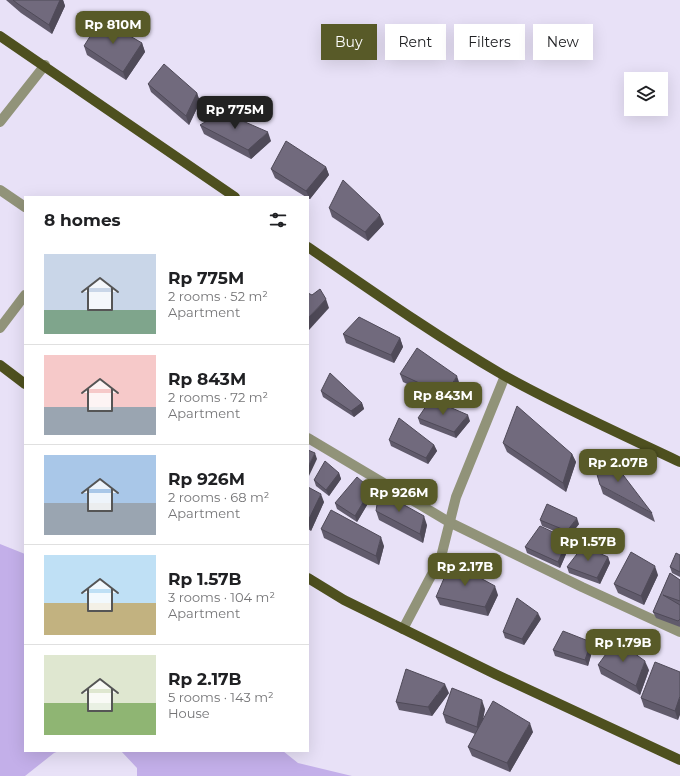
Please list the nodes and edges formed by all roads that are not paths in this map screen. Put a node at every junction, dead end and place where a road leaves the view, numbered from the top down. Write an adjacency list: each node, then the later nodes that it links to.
1 (0, 36): 2 (main road)
2 (45, 65): 3 (street); 5 (main road)
3 (0, 122)
4 (0, 190): 6 (street)
5 (235, 196)
6 (24, 206)
7 (309, 248): 11 (main road)
8 (24, 296): 9 (street)
9 (0, 328)
10 (0, 365): 12 (main road)
11 (505, 376): 14 (main road); 15 (street)
12 (24, 383)
13 (309, 439): 15 (street)
14 (680, 462)
15 (449, 522): 17 (street); 18 (street)
16 (309, 579): 17 (main road)
17 (403, 629): 19 (main road)
18 (680, 632)
19 (680, 760)

